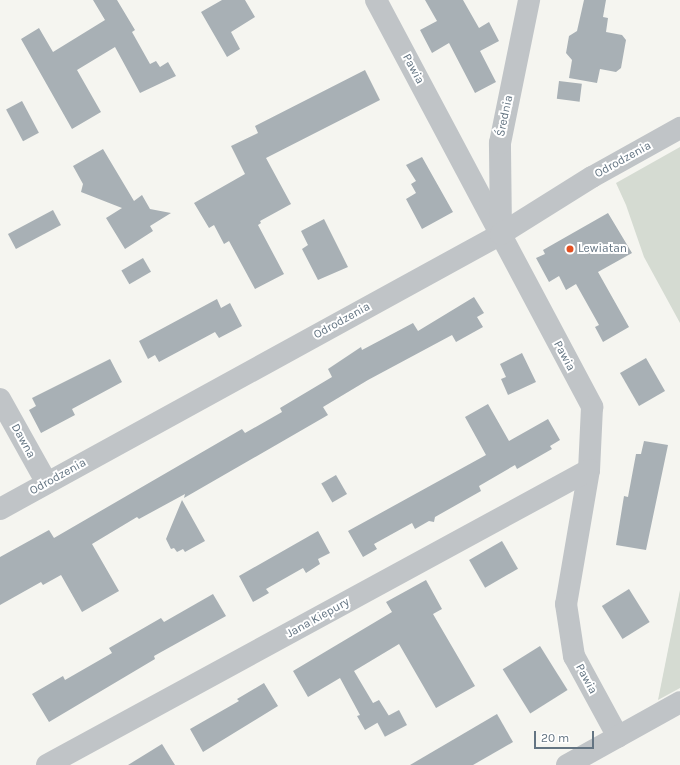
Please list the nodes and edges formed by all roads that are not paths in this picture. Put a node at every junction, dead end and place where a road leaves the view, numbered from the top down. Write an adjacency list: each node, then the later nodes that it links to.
1 (376, 0): 4 (street, Pawia)
2 (530, 0): 4 (street, Średnia)
3 (680, 128): 4 (street, Odrodzenia)
4 (501, 234): 6 (street, Pawia); 7 (street, Odrodzenia)
5 (0, 399): 7 (street, Dawna)
6 (589, 470): 10 (street, Pawia); 11 (street, Jana Kiepury)
7 (47, 483): 8 (street, Odrodzenia)
8 (0, 509)
9 (680, 702): 10 (street)
10 (618, 737): 12 (street)
11 (47, 765)
12 (567, 765)

